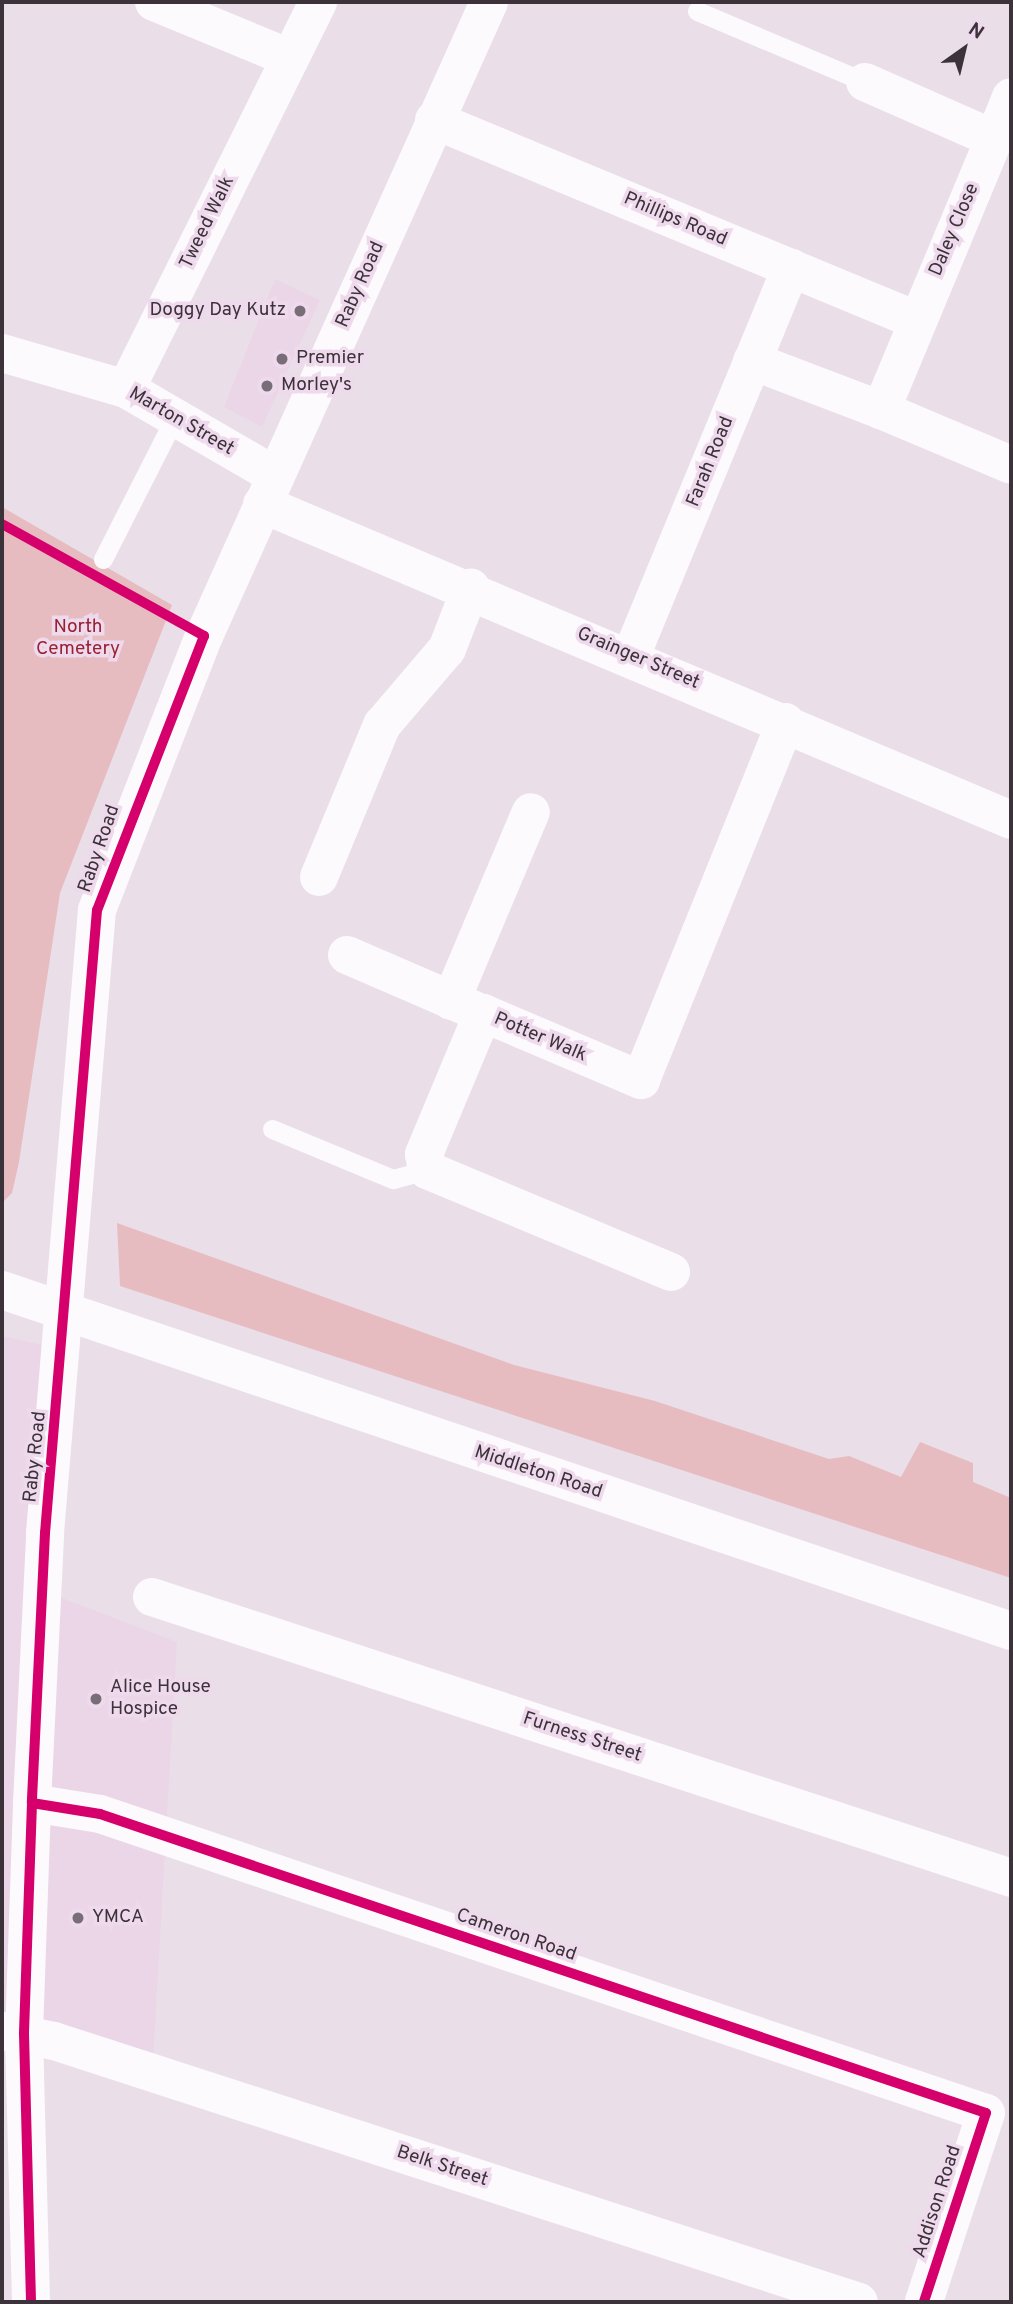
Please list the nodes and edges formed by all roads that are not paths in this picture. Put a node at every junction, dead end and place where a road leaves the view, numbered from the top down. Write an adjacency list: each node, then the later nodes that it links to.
1 (154, 2): 5 (street)
2 (318, 2): 5 (street, Tweed Walk)
3 (489, 2): 8 (street, Raby Road)
4 (697, 11): 6 (lane)
5 (290, 58): 14 (street, Tweed Walk)
6 (865, 82): 9 (street)
7 (1011, 97): 9 (street, Daley Close)
8 (435, 120): 10 (street, Phillips Road); 18 (street, Raby Road)
9 (994, 139): 11 (street, Daley Close)
10 (791, 268): 11 (street, Phillips Road); 13 (street, Farah Road)
11 (915, 320): 15 (street, Daley Close)
12 (2, 353): 14 (street, Marton Street)
13 (752, 361): 15 (street); 21 (street, Farah Road)
14 (126, 389): 16 (street, Marton Street)
15 (881, 410): 17 (street)
16 (174, 419): 18 (street, Marton Street); 19 (lane)
17 (1011, 465)
18 (269, 490): 20 (street, Grainger Street); 32 (street, Raby Road)
19 (103, 558)
20 (471, 587): 21 (street, Grainger Street); 25 (street)
21 (631, 656): 22 (street, Grainger Street)
22 (786, 722): 24 (street, Grainger Street); 27 (street, Potter Walk)
23 (531, 812): 27 (street)
24 (1011, 820)
25 (319, 877)
26 (347, 956): 27 (street)
27 (467, 1007): 29 (street, Potter Walk)
28 (272, 1129): 29 (lane)
29 (427, 1170): 30 (street)
30 (671, 1272)
31 (2, 1290): 32 (street, Middleton Road)
32 (65, 1314): 34 (street, Middleton Road); 35 (street, Raby Road)
33 (152, 1597): 36 (street, Furness Street)
34 (1011, 1631)
35 (32, 1803): 37 (street, Raby Road); 38 (street, Cameron Road)
36 (1011, 1878)
37 (13, 2032): 39 (street, Raby Road); 40 (street, Belk Street)
38 (986, 2113): 41 (street, Addison Road)
39 (31, 2302)
40 (859, 2302)
41 (924, 2302)

